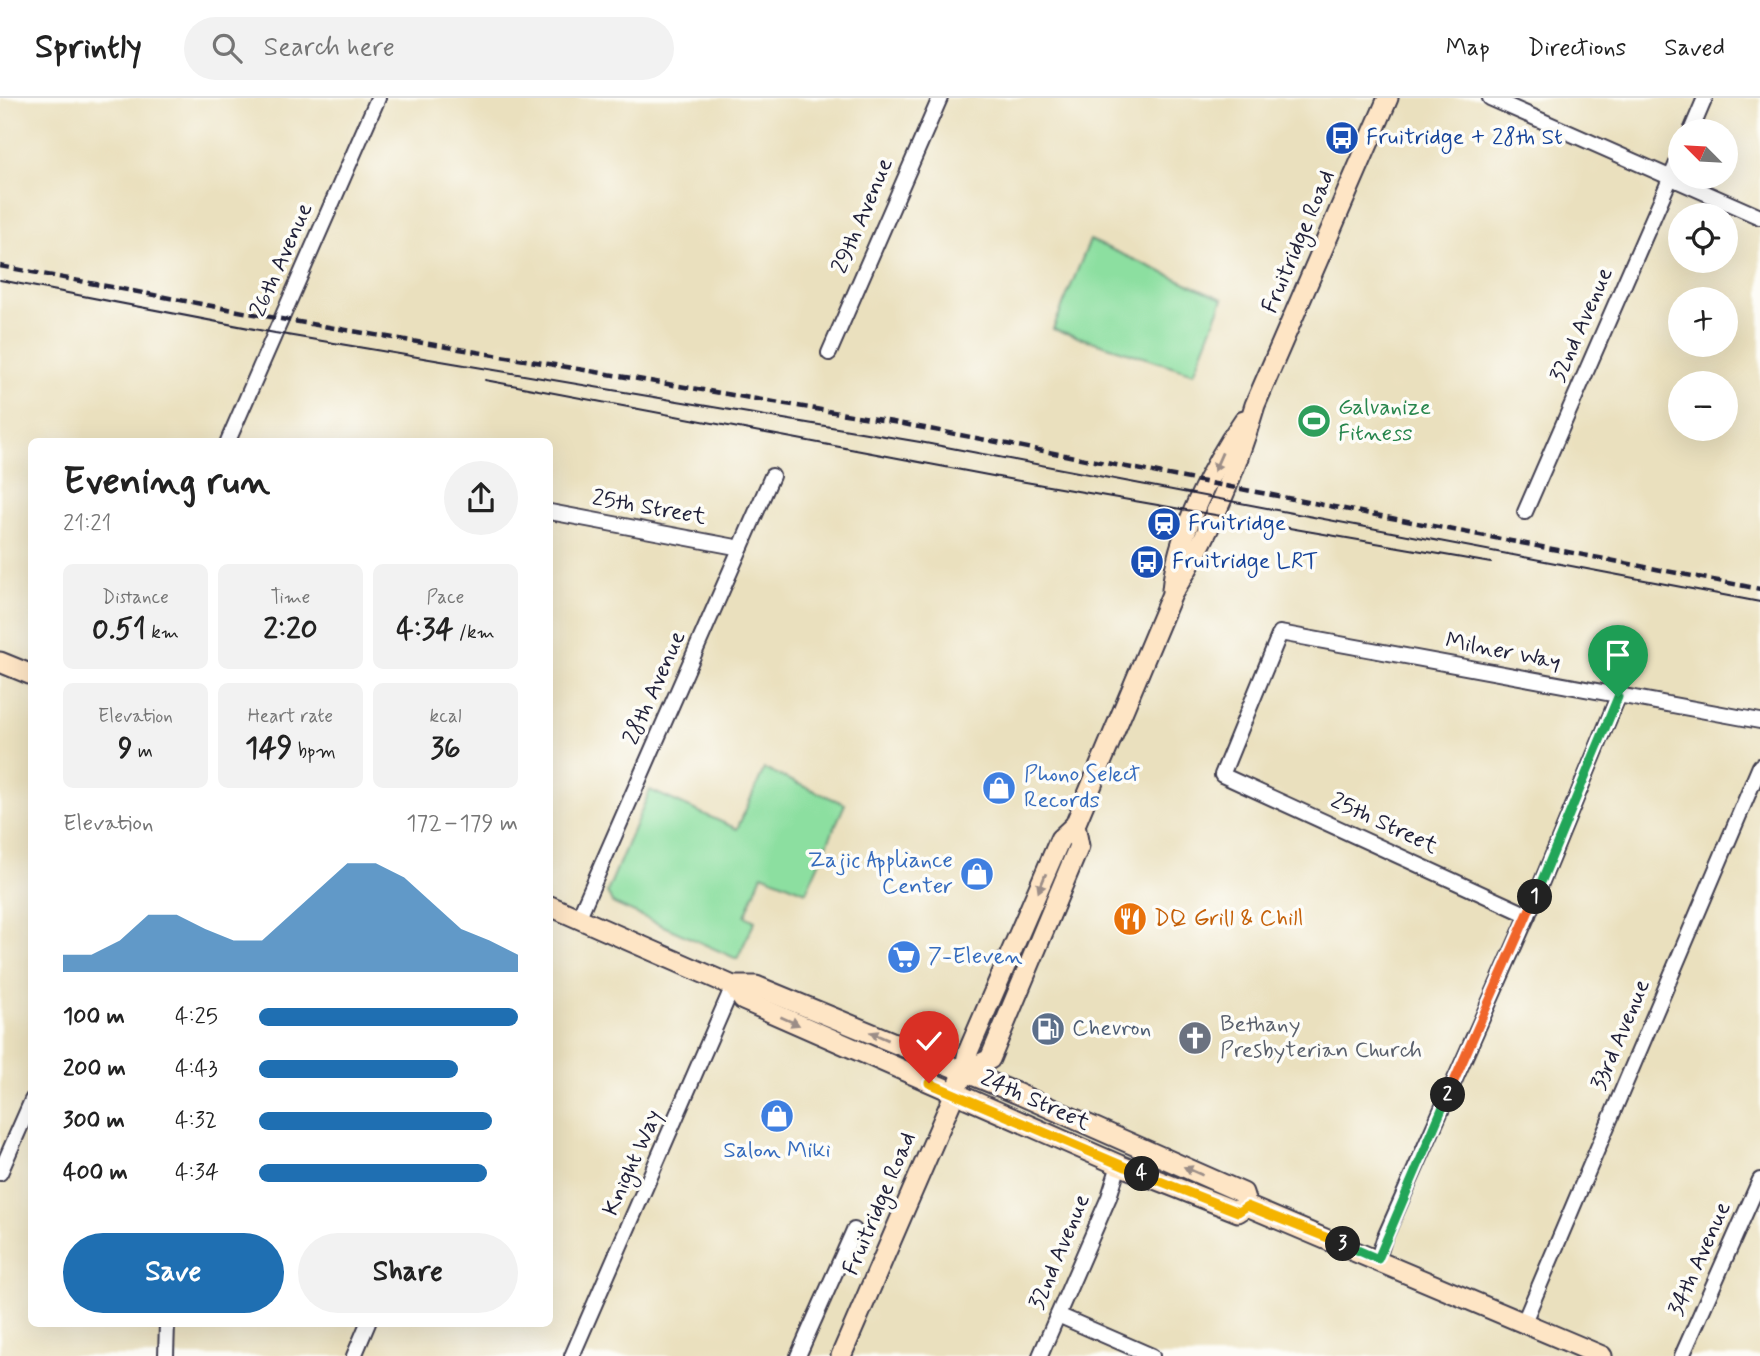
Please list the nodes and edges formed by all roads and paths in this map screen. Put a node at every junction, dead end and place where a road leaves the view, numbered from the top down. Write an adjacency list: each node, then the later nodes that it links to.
1 (378, 98): 12 (street, 26th Avenue)
2 (940, 98): 11 (street, 29th Avenue)
3 (1388, 98): 27 (street, Fruitridge Road)
4 (1490, 98): 7 (street)
5 (1705, 98): 6 (street)
6 (1696, 119)
7 (1668, 177)
8 (1668, 185): 14 (street, 32nd Avenue)
9 (1696, 189): 10 (street)
10 (1760, 217)
11 (829, 353)
12 (233, 438)
13 (772, 475): 16 (street, 28th Avenue)
14 (1525, 512)
15 (553, 513): 16 (street, 25th Street)
16 (741, 548): 25 (street, 28th Avenue)
17 (2, 668): 18 (street)
18 (28, 674)
19 (1618, 697): 20 (street, Milner Way); 22 (street, Milner Way); 24 (street)
20 (1760, 721)
21 (1760, 766): 37 (street, 33rd Avenue)
22 (1222, 775): 24 (street, 25th Street)
23 (553, 909): 25 (street, 24th Street)
24 (1528, 915): 35 (street)
25 (579, 919): 26 (street, 24th Street)
26 (733, 986): 27 (street, 24th Street, one-way to 26); 28 (street, 24th Street, one-way to 28); 42 (street, Knight Way)
27 (964, 1072): 28 (street, Fruitridge Road); 33 (street, 24th Street, one-way to 27)
28 (955, 1093): 30 (street, 24th Street); 44 (street, Fruitridge Road)
29 (28, 1109): 31 (street)
30 (1119, 1165): 33 (street, 24th Street); 36 (street, 32nd Avenue)
31 (0, 1173)
32 (1760, 1180): 48 (street, 34th Avenue)
33 (1247, 1206): 35 (street, 24th Street)
34 (854, 1230): 43 (street)
35 (1378, 1259): 37 (street, 24th Street)
36 (1058, 1315): 45 (street, 32nd Avenue); 46 (street)
37 (1524, 1322): 47 (street, 24th Street)
38 (167, 1327): 40 (street)
39 (366, 1327): 41 (street)
40 (166, 1356)
41 (354, 1356)
42 (572, 1356)
43 (798, 1356)
44 (841, 1356)
45 (1040, 1356)
46 (1152, 1356)
47 (1602, 1356)
48 (1682, 1356)

